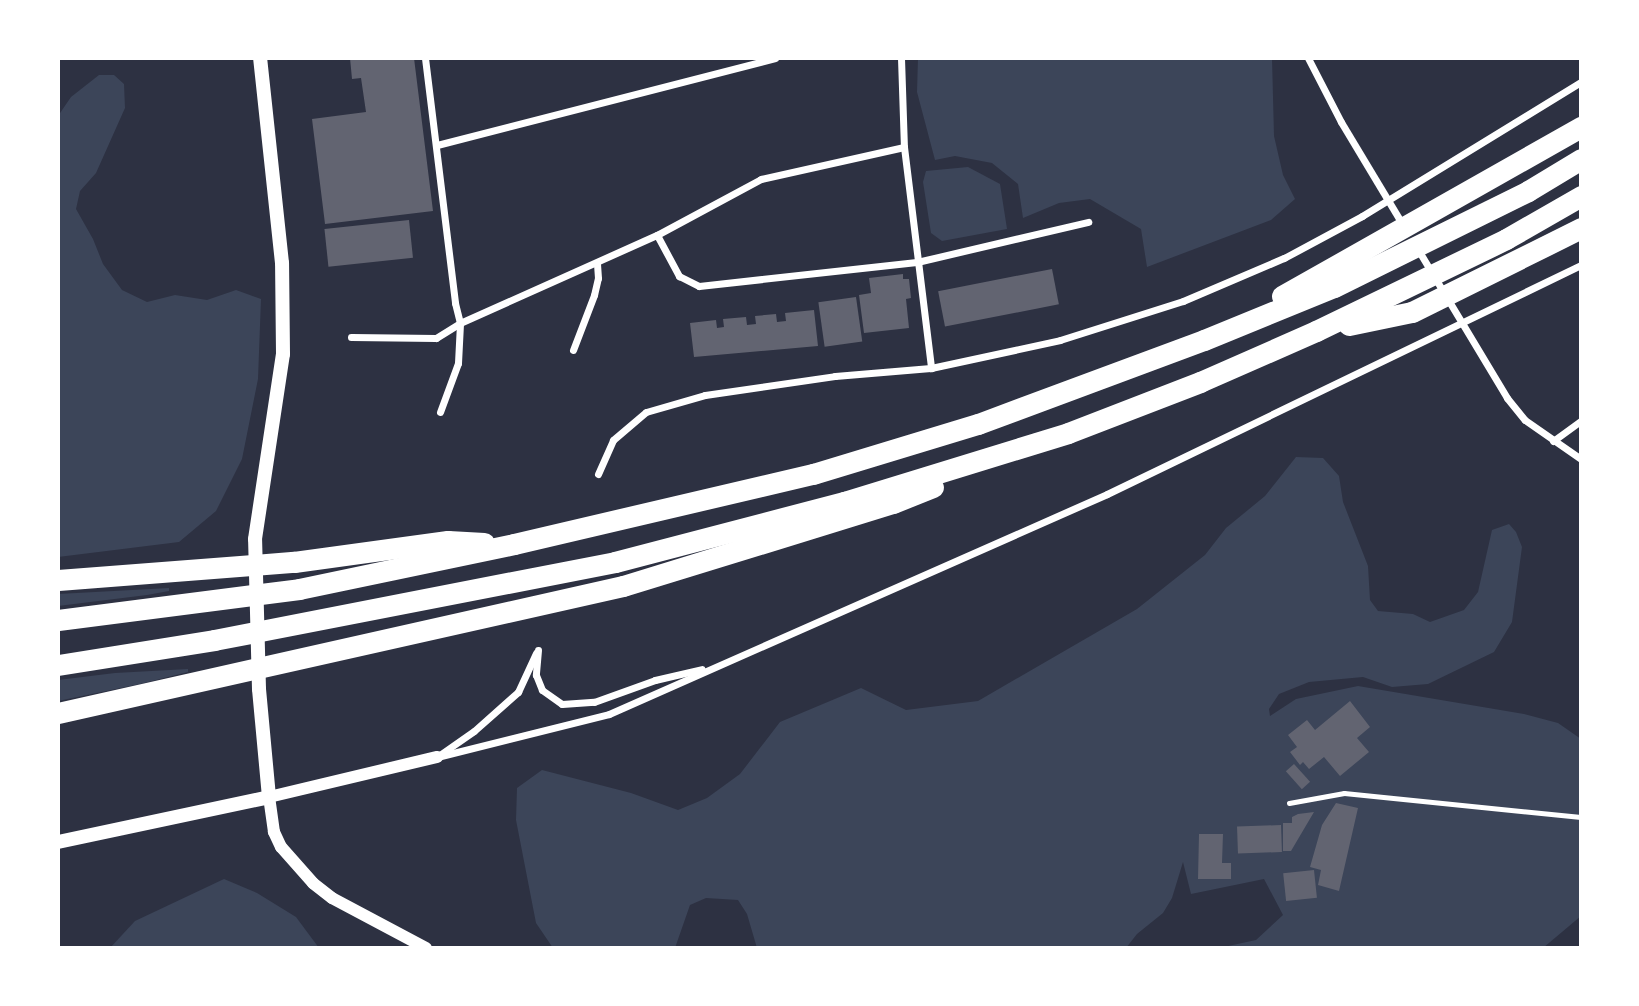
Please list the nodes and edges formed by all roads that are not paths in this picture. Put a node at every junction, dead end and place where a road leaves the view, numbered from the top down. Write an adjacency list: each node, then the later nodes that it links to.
1 (260, 58): 39 (main road)
2 (425, 58): 8 (street)
3 (775, 58): 8 (street)
4 (901, 58): 9 (street)
5 (1308, 58): 14 (street)
6 (1581, 82): 25 (street)
7 (1581, 127): 23 (highway)
8 (437, 145): 20 (street)
9 (904, 147): 15 (street); 17 (street)
10 (1581, 159): 23 (highway)
11 (1581, 196): 21 (highway)
12 (1088, 222): 17 (street)
13 (1581, 228): 21 (highway)
14 (1406, 230)
15 (657, 234): 17 (street); 18 (street)
16 (1413, 242): 29 (street)
17 (917, 262): 25 (street)
18 (597, 264): 20 (street); 24 (street)
19 (1581, 265): 35 (street)
20 (460, 323): 22 (street); 26 (street)
21 (1316, 331): 28 (highway)
22 (351, 337)
23 (1204, 340): 32 (highway)
24 (573, 350)
25 (931, 368): 31 (street)
26 (440, 412)
27 (1581, 421): 29 (street)
28 (1068, 433): 36 (highway); 37 (highway)
29 (1553, 441): 30 (street)
30 (1581, 459)
31 (598, 474)
32 (514, 544): 33 (highway); 34 (highway)
33 (58, 580)
34 (58, 620)
35 (720, 664): 38 (street); 38 (street)
36 (58, 665)
37 (58, 713)
38 (437, 757): 39 (street)
39 (270, 797): 42 (main road); 43 (street)
40 (1289, 803): 41 (lane)
41 (1581, 817)
42 (58, 842)
43 (426, 948)

